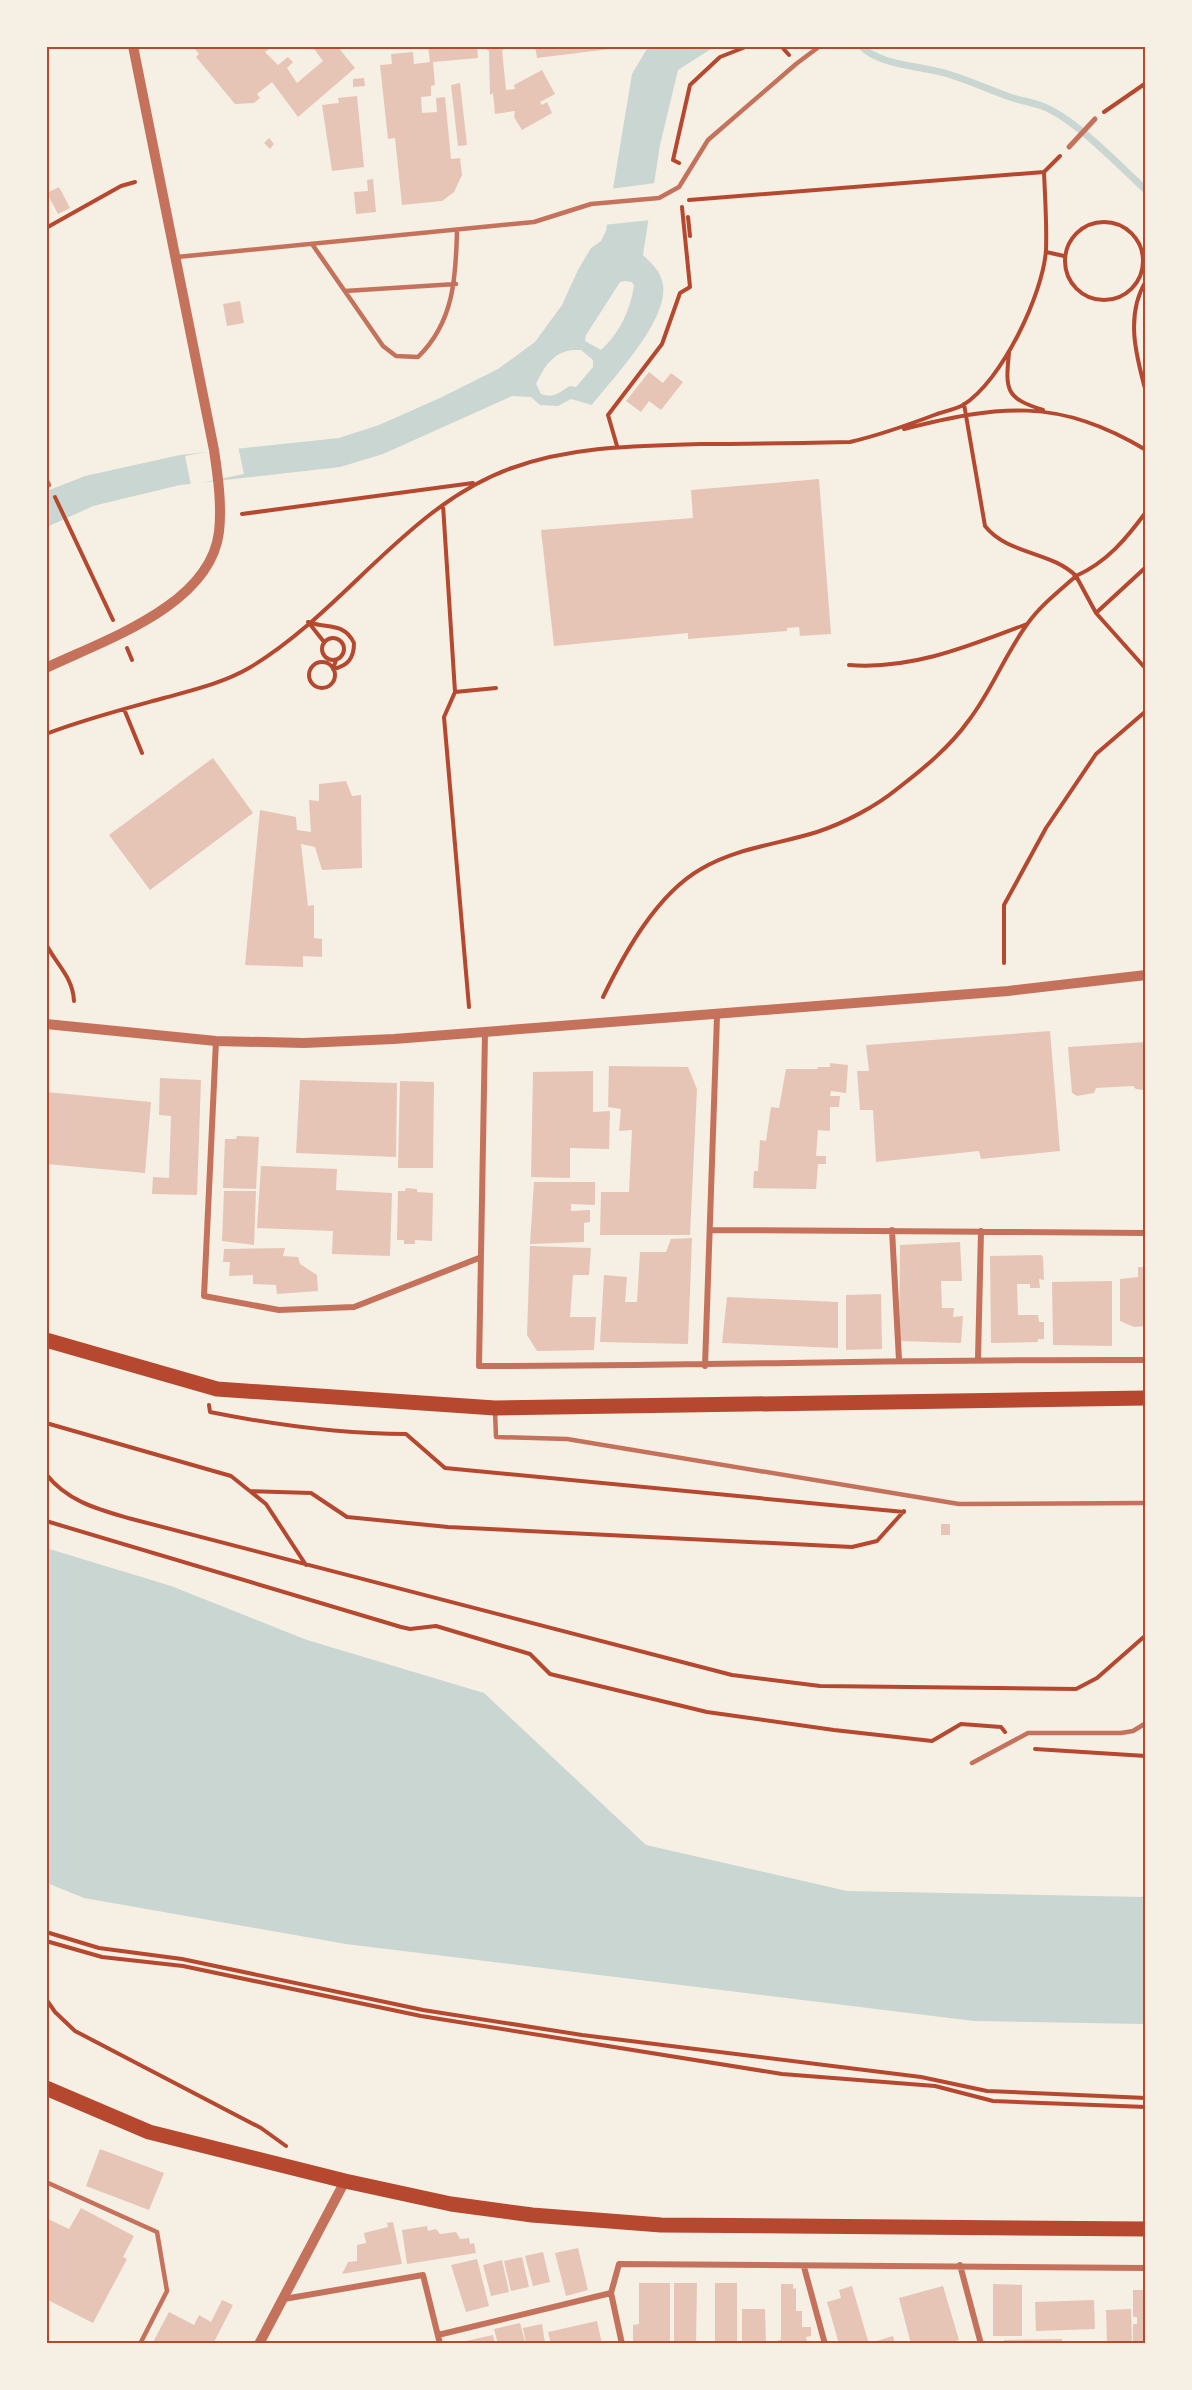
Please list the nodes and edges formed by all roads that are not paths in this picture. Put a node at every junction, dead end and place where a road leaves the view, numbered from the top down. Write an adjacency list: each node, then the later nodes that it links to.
1 (133, 46): 7 (street)
2 (820, 46): 5 (lane)
3 (1095, 119): 4 (street)
4 (1069, 147)
5 (457, 230): 6 (lane); 8 (lane)
6 (311, 244): 7 (lane); 9 (lane)
7 (176, 257): 12 (street)
8 (456, 284): 9 (lane); 9 (lane)
9 (345, 291)
10 (46, 479): 11 (lane)
11 (49, 485)
12 (46, 669)
13 (1146, 975): 14 (street)
14 (717, 1016): 16 (street); 18 (street)
15 (46, 1024): 17 (street)
16 (485, 1034): 17 (street); 22 (street)
17 (216, 1041): 22 (street)
18 (710, 1230): 19 (street); 27 (street)
19 (892, 1230): 20 (street); 25 (street)
20 (981, 1232): 21 (street); 24 (street)
21 (1146, 1233)
22 (480, 1258): 27 (street)
23 (46, 1340): 29 (main road)
24 (978, 1359): 25 (street); 26 (street)
25 (899, 1360): 27 (street)
26 (1146, 1360)
27 (705, 1366)
28 (1146, 1398): 29 (main road)
29 (495, 1408): 30 (lane)
30 (1146, 1503)
31 (1146, 1723): 32 (lane)
32 (972, 1763)
33 (46, 2088): 34 (main road)
34 (345, 2181): 36 (main road); 41 (street)
35 (46, 2182): 43 (lane)
36 (1146, 2229)
37 (960, 2265): 38 (street); 39 (street); 48 (street)
38 (804, 2267): 40 (street); 47 (street)
39 (1146, 2268)
40 (611, 2292): 42 (street); 46 (street)
41 (283, 2299): 42 (street); 44 (street)
42 (438, 2336): 45 (street)
43 (140, 2343)
44 (259, 2343)
45 (440, 2343)
46 (622, 2343)
47 (825, 2343)
48 (981, 2343)

